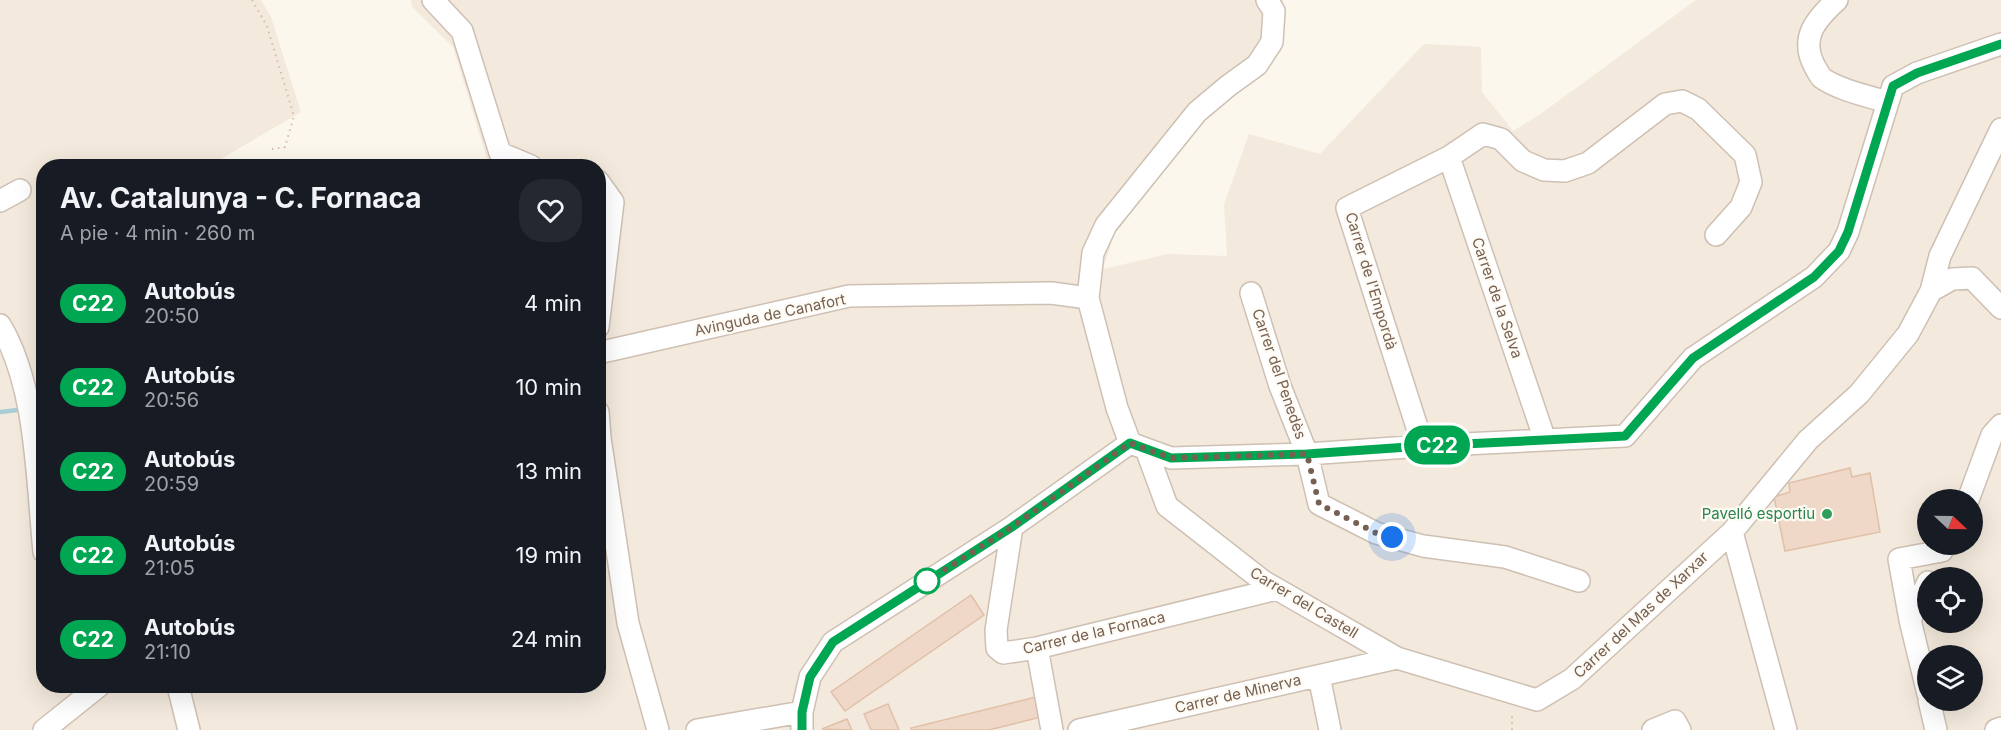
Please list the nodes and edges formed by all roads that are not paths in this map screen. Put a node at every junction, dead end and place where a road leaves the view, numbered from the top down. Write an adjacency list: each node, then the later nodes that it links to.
1 (433, 0): 8 (street)
2 (1267, 0): 16 (street)
3 (1837, 0): 5 (street)
4 (2001, 44): 5 (street)
5 (1887, 102): 22 (street)
6 (2001, 129): 14 (street, Carrer del Mas de Xarxar)
7 (1449, 157): 12 (street, Carrer de l'Empordà); 22 (street, Carrer de la Selva); 24 (street, Carrer de l'Empordà)
8 (514, 159)
9 (20, 190): 11 (street)
10 (606, 192): 13 (street)
11 (0, 201)
12 (1716, 236)
13 (606, 260)
14 (1931, 291): 17 (street); 29 (street, Carrer del Mas de Xarxar)
15 (1251, 293): 25 (street, Carrer del Penedès)
16 (1088, 298): 19 (street, Avinguda de Canafort); 23 (street, Carrer del Castell)
17 (2001, 308)
18 (0, 325): 20 (street)
19 (606, 350)
20 (36, 418)
21 (2001, 425): 27 (street)
22 (1545, 440): 24 (street)
23 (1138, 446): 25 (street); 28 (street); 32 (street, Carrer del Castell)
24 (1423, 446): 25 (street)
25 (1307, 454): 31 (street, Carrer del Penedès)
26 (606, 478): 47 (street)
27 (1972, 489)
28 (1012, 527): 35 (street, Carrer de la Fornaca); 43 (street)
29 (1732, 531): 41 (street, Carrer del Mas de Xarxar); 54 (street)
30 (1917, 555): 34 (street)
31 (1579, 581)
32 (1277, 589): 35 (street, Carrer de la Fornaca); 37 (street, Carrer del Castell)
33 (1917, 605): 34 (street)
34 (1910, 620): 36 (street)
35 (1036, 648): 49 (street)
36 (1917, 649)
37 (1397, 658): 38 (street, Carrer de Minerva); 41 (street, Carrer del Castell)
38 (1319, 676): 50 (street, Carrer de Minerva); 51 (street)
39 (84, 693): 45 (street)
40 (180, 693): 46 (street)
41 (1513, 693)
42 (1932, 711): 55 (street)
43 (802, 721): 48 (street)
44 (2001, 728): 56 (street)
45 (44, 730)
46 (189, 730)
47 (658, 730)
48 (697, 730)
49 (1052, 730)
50 (1079, 730)
51 (1330, 730)
52 (1653, 730): 53 (street)
53 (1680, 730)
54 (1786, 730)
55 (1936, 730)
56 (1996, 730)

